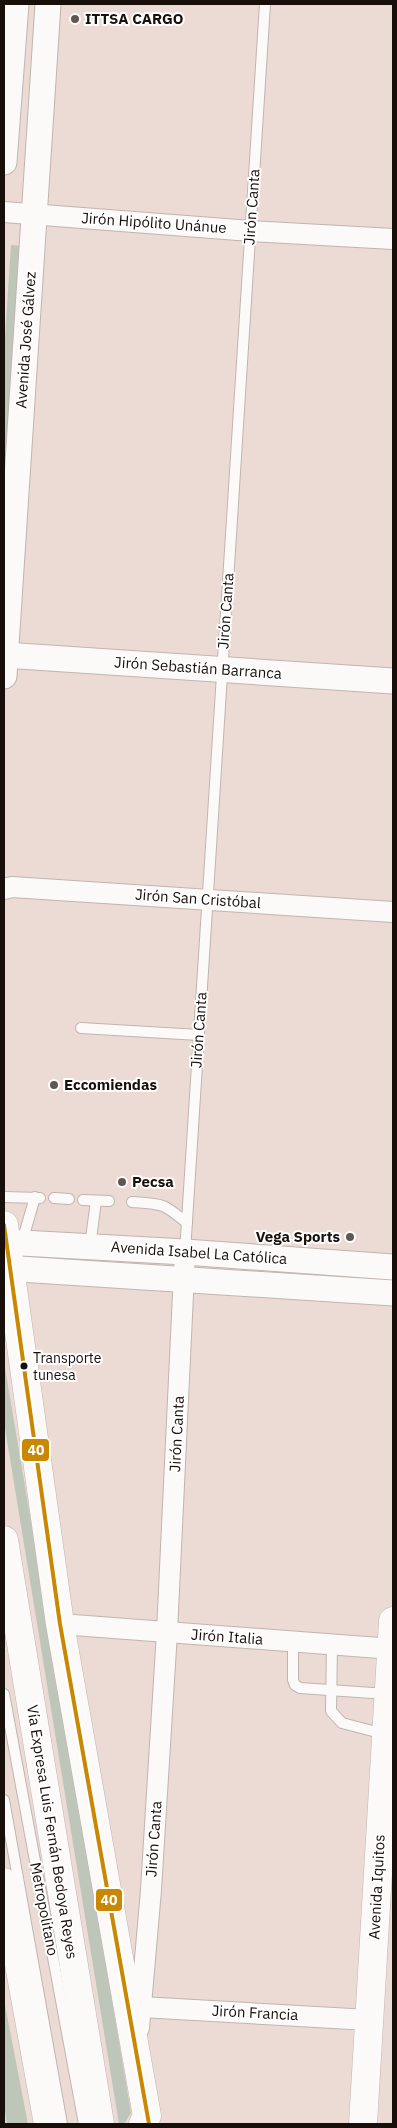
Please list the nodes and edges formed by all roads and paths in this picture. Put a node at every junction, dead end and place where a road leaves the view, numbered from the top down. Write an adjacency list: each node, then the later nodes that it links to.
1 (48, 4): 6 (street, Avenida José Gálvez)
2 (265, 4): 7 (lane, Jirón Canta)
3 (12, 5): 4 (street)
4 (4, 162)
5 (4, 212): 6 (street, Jirón Hipólito Unánue)
6 (33, 214): 7 (street, Jirón Hipólito Unánue); 9 (street, Avenida José Gálvez)
7 (250, 231): 8 (street, Jirón Hipólito Unánue); 10 (lane, Jirón Canta)
8 (393, 239)
9 (5, 662): 10 (street, Jirón Sebastián Barranca)
10 (222, 670): 11 (street, Jirón Sebastián Barranca); 13 (lane, Jirón Canta)
11 (393, 681)
12 (4, 889): 13 (street, Jirón San Cristóbal)
13 (208, 900): 14 (street, Jirón San Cristóbal); 16 (lane, Jirón Canta)
14 (393, 912)
15 (81, 1028): 16 (lane)
16 (199, 1035): 24 (lane, Jirón Canta)
17 (4, 1196): 26 (lane)
18 (54, 1198): 19 (lane)
19 (69, 1199)
20 (83, 1200): 21 (lane)
21 (96, 1201): 22 (lane); 25 (lane)
22 (108, 1201)
23 (132, 1202): 24 (lane)
24 (187, 1223): 27 (lane, Jirón Canta)
25 (90, 1246): 26 (street, Avenida Isabel La Católica); 27 (street, Avenida Isabel La Católica)
26 (8, 1248): 29 (street, Avenida Isabel La Católica); 33 (main road)
27 (185, 1252): 28 (street, Avenida Isabel La Católica); 29 (street, Jirón Canta)
28 (393, 1267)
29 (184, 1280): 30 (street, Avenida Isabel La Católica); 34 (street, Jirón Canta)
30 (393, 1293)
31 (4, 1540): 51 (main road, Vía Expresa Luis Fernán Bedoya Reyes)
32 (393, 1621): 37 (main road, Avenida Iquitos)
33 (60, 1624): 34 (street, Jirón Italia); 46 (main road)
34 (167, 1632): 35 (street, Jirón Italia); 44 (street, Jirón Canta)
35 (293, 1642): 36 (street, Jirón Italia); 38 (lane)
36 (332, 1645): 37 (street, Jirón Italia); 38 (lane)
37 (392, 1649): 40 (main road, Avenida Iquitos)
38 (331, 1689): 40 (lane); 41 (lane)
39 (4, 1694): 50 (lane, Metropolitano)
40 (388, 1694): 41 (main road, Avenida Iquitos)
41 (386, 1734): 45 (main road, Avenida Iquitos)
42 (4, 1800): 49 (lane, Metropolitano)
43 (4, 1882): 48 (main road)
44 (140, 2007): 45 (street, Jirón Francia); 46 (street, Jirón Canta)
45 (369, 2020): 52 (main road, Avenida Iquitos)
46 (136, 2057): 47 (main road)
47 (146, 2122)
48 (48, 2124)
49 (62, 2124)
50 (84, 2124)
51 (100, 2124)
52 (363, 2124)

